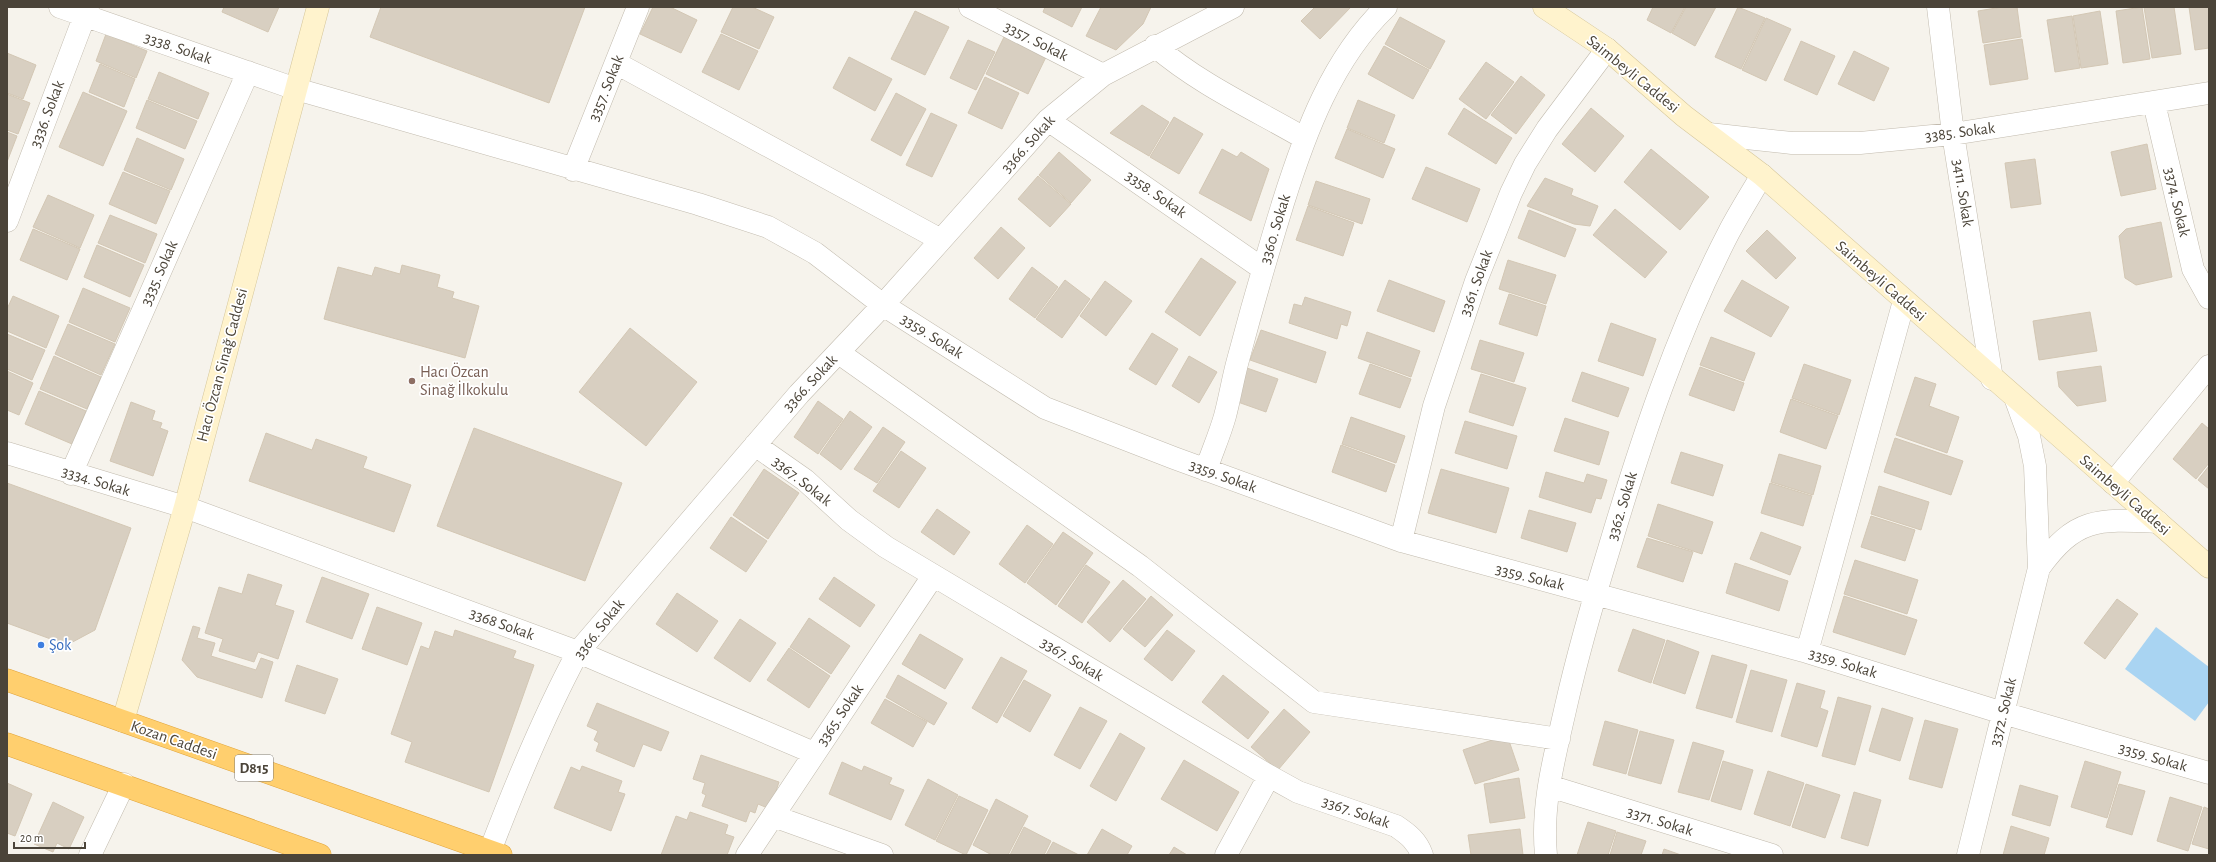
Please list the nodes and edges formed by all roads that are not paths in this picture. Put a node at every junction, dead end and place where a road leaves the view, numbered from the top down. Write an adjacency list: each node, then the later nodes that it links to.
1 (60, 7): 9 (street, 3338. Sokak)
2 (318, 7): 15 (main road, Hacı Özcan Sinağ Caddesi)
3 (638, 7): 12 (street, 3357. Sokak)
4 (970, 7): 14 (street, 3357. Sokak)
5 (1233, 7): 10 (street, 3366. Sokak)
6 (1386, 7): 21 (street, 3360. Sokak)
7 (1544, 7): 11 (main road, Saimbeyli Caddesi)
8 (1938, 7): 20 (street, 3411. Sokak)
9 (86, 11): 13 (street, 3338. Sokak); 24 (street, 3336. Sokak)
10 (1156, 46): 14 (street, 3366. Sokak); 21 (street)
11 (1607, 49): 19 (main road, Saimbeyli Caddesi); 41 (street, 3361. Sokak)
12 (616, 63): 22 (street, 3357. Sokak); 25 (street)
13 (248, 72): 15 (street, 3338. Sokak); 37 (street, 3335. Sokak)
14 (1103, 74): 18 (street, 3366. Sokak)
15 (296, 89): 22 (street, 3338. Sokak); 39 (main road, Hacı Özcan Sinağ Caddesi)
16 (2209, 93): 17 (street, 3385. Sokak)
17 (2154, 103): 20 (street, 3385. Sokak); 27 (street, 3374. Sokak)
18 (1048, 120): 25 (street, 3366. Sokak); 26 (street, 3358. Sokak)
19 (1709, 134): 20 (street, 3385. Sokak); 23 (main road, Saimbeyli Caddesi)
20 (1954, 134): 32 (street, 3411. Sokak)
21 (1304, 138): 26 (street, 3360. Sokak)
22 (573, 170): 29 (street, 3359. Sokak)
23 (1762, 176): 28 (main road, Saimbeyli Caddesi); 45 (street, 3362. Sokak)
24 (7, 221)
25 (942, 240): 29 (street, 3366. Sokak)
26 (1262, 269): 36 (street, 3360. Sokak)
27 (2209, 298)
28 (1904, 301): 32 (main road, Saimbeyli Caddesi); 47 (street)
29 (883, 305): 30 (street, 3366. Sokak); 36 (street, 3359. Sokak)
30 (838, 352): 34 (street, 3366. Sokak); 51 (street)
31 (2209, 366): 38 (street)
32 (1992, 379): 33 (main road, Saimbeyli Caddesi)
33 (2016, 400): 38 (main road, Saimbeyli Caddesi); 43 (street)
34 (755, 445): 44 (street, 3367. Sokak); 46 (street, 3366. Sokak)
35 (7, 453): 37 (street, 3334. Sokak)
36 (1206, 470): 41 (street, 3359. Sokak)
37 (71, 474): 39 (street, 3334. Sokak)
38 (2113, 483): 40 (main road, Saimbeyli Caddesi)
39 (184, 507): 46 (street, 3368 Sokak); 50 (main road, Hacı Özcan Sinağ Caddesi)
40 (2158, 522): 42 (main road, Saimbeyli Caddesi); 43 (street)
41 (1401, 542): 45 (street, 3359. Sokak)
42 (2209, 567)
43 (2039, 568): 49 (street, 3372. Sokak)
44 (934, 576): 53 (street, 3365. Sokak); 55 (street, 3367. Sokak)
45 (1596, 593): 47 (street, 3359. Sokak); 51 (street, 3362. Sokak)
46 (578, 652): 53 (street, 3368 Sokak); 59 (street, 3366. Sokak)
47 (1807, 652): 49 (street, 3359. Sokak)
48 (7, 680): 50 (highway, Kozan Caddesi / D815)
49 (2003, 713): 54 (street, 3359. Sokak); 68 (street, 3372. Sokak)
50 (123, 721): 59 (highway, Kozan Caddesi / D815)
51 (1559, 739): 57 (street, 3362. Sokak)
52 (7, 744): 56 (highway)
53 (814, 753): 58 (street, 3365. Sokak)
54 (2209, 773)
55 (1268, 776): 64 (street); 65 (street, 3367. Sokak)
56 (124, 784): 60 (street); 61 (highway)
57 (1549, 786): 66 (street, 3362. Sokak); 67 (street, 3371. Sokak)
58 (773, 816): 62 (street, 3365. Sokak); 63 (street)
59 (495, 853)
60 (90, 855)
61 (320, 855)
62 (747, 855)
63 (882, 855)
64 (1226, 855)
65 (1422, 855)
66 (1546, 855)
67 (1772, 855)
68 (1968, 855)

